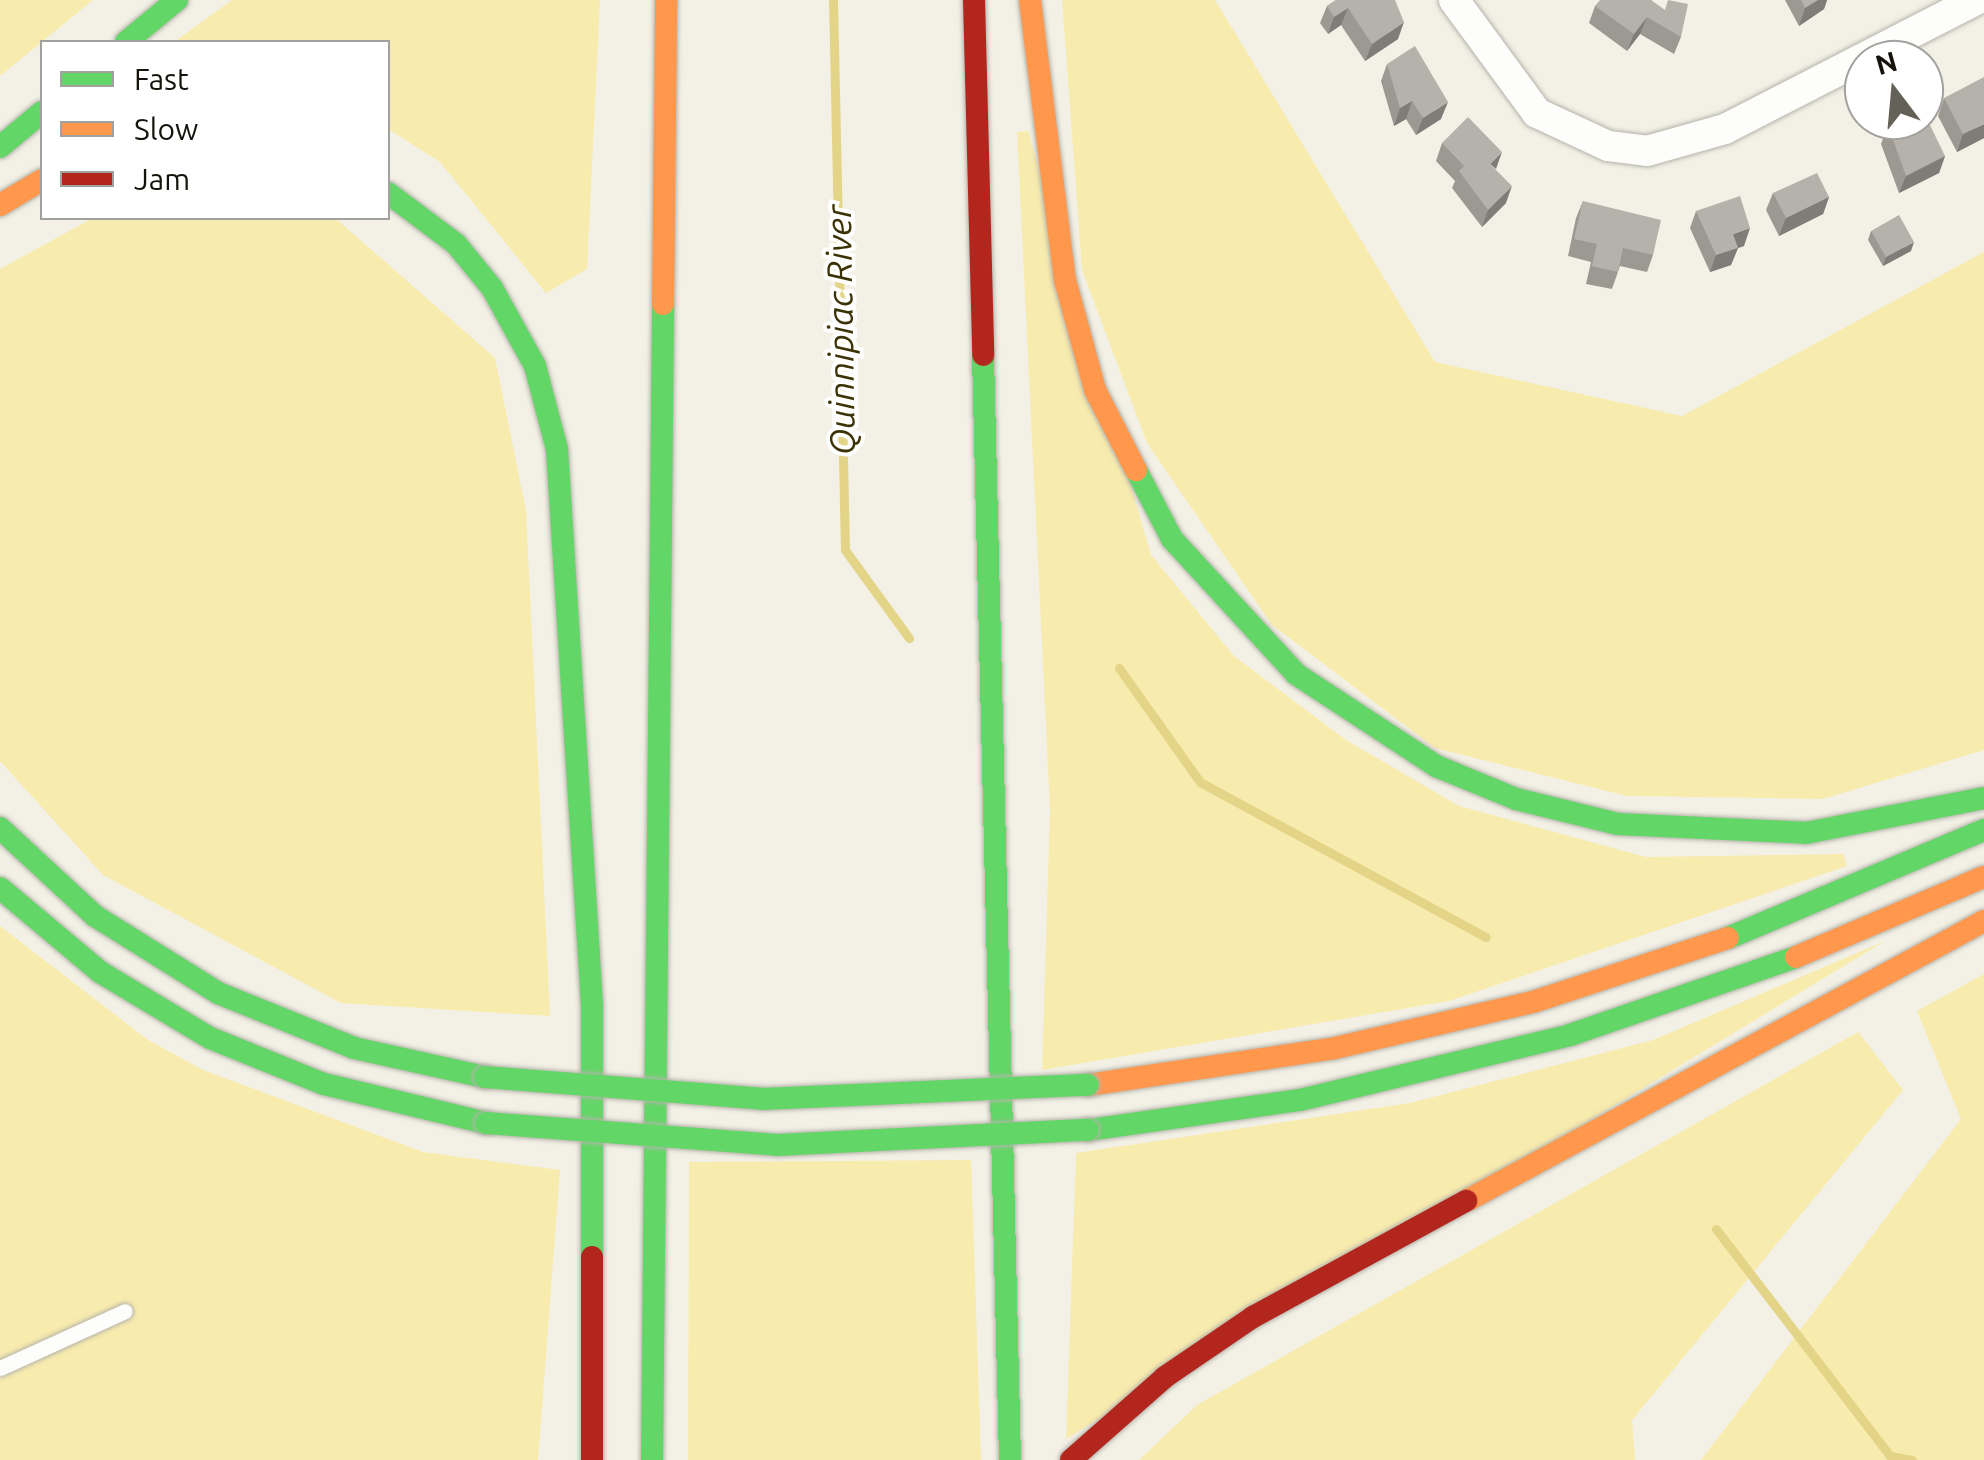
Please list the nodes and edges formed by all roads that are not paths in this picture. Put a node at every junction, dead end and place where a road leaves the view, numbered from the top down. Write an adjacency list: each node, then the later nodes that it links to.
1 (178, 0): 8 (highway)
2 (666, 0): 23 (highway)
3 (974, 0): 24 (highway)
4 (1030, 0): 14 (highway)
5 (1454, 0): 7 (street)
6 (1976, 0): 7 (street)
7 (1925, 11)
8 (128, 40)
9 (40, 114): 10 (highway)
10 (0, 147)
11 (40, 181): 13 (highway)
12 (390, 194): 22 (highway)
13 (0, 205)
14 (1984, 798)
15 (0, 828): 16 (highway, bridge)
16 (1984, 830)
17 (1984, 877): 18 (highway, bridge)
18 (0, 888)
19 (1984, 920): 25 (highway)
20 (125, 1311): 21 (lane)
21 (0, 1368)
22 (592, 1460)
23 (652, 1460)
24 (1010, 1460)
25 (1070, 1460)

